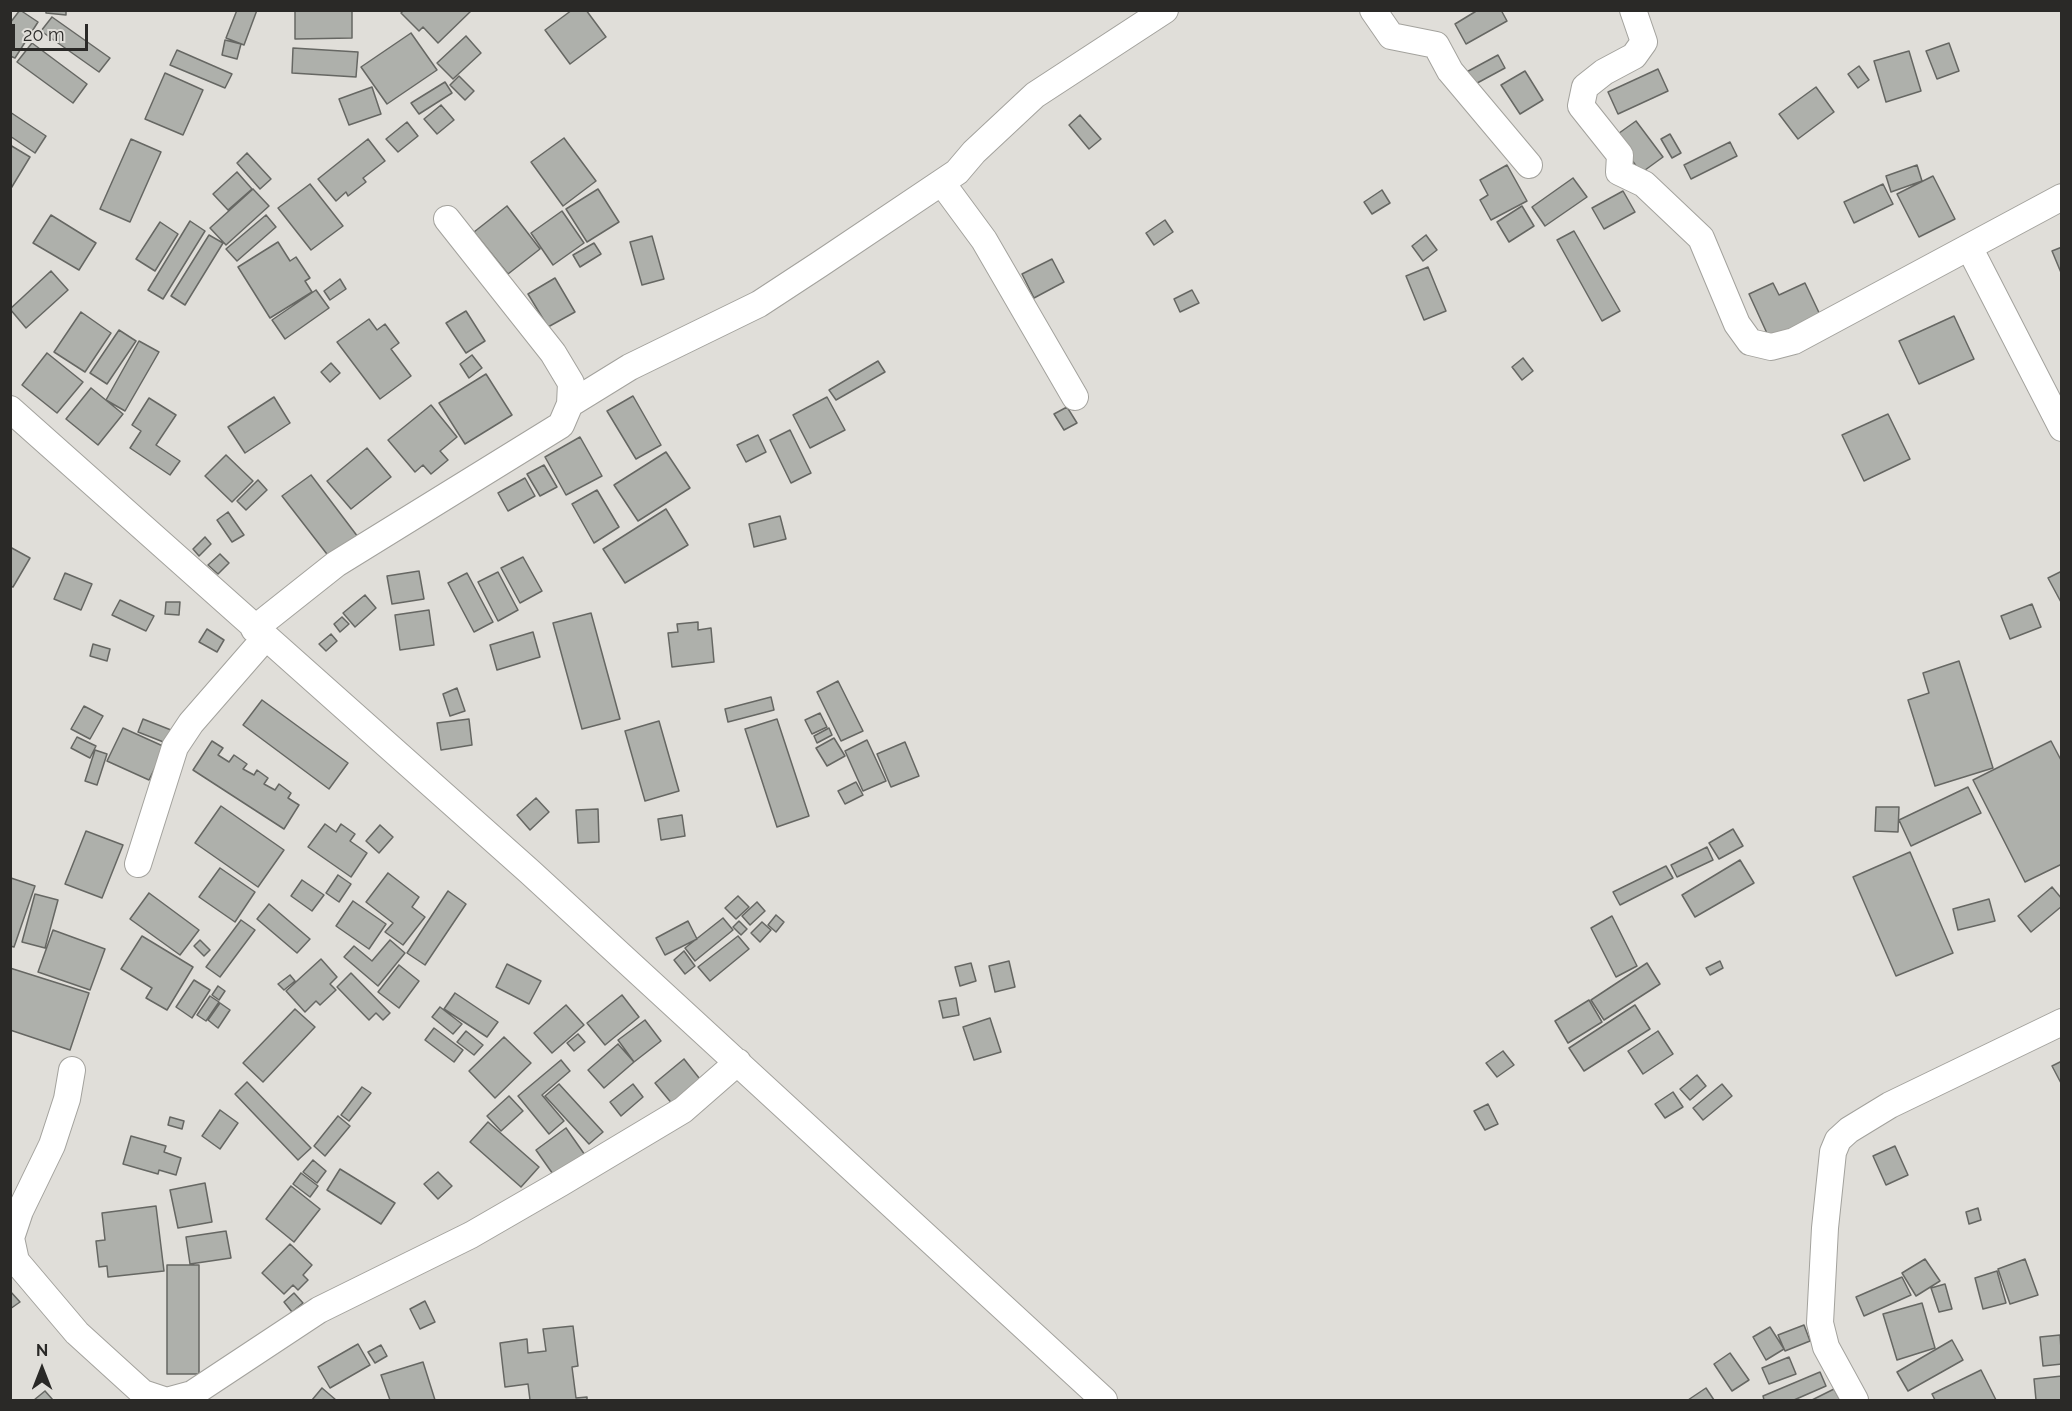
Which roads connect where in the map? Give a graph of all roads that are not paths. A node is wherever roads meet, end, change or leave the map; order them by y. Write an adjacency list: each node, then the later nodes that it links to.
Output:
1 (1165, 10): 5 (street)
2 (1373, 10): 4 (street)
3 (1633, 10): 8 (street)
4 (1529, 165)
5 (942, 183): 9 (street); 10 (street)
6 (2061, 197): 8 (street)
7 (447, 219): 10 (street)
8 (1970, 247): 12 (street)
9 (1075, 398)
10 (570, 404): 13 (street)
11 (10, 409): 13 (street)
12 (2061, 428)
13 (259, 634): 14 (street); 16 (street)
14 (138, 864)
15 (2061, 1022): 21 (street)
16 (738, 1062): 19 (street); 20 (street)
17 (72, 1070): 18 (street)
18 (164, 1401)
19 (170, 1401)
20 (1104, 1401)
21 (1855, 1401)

